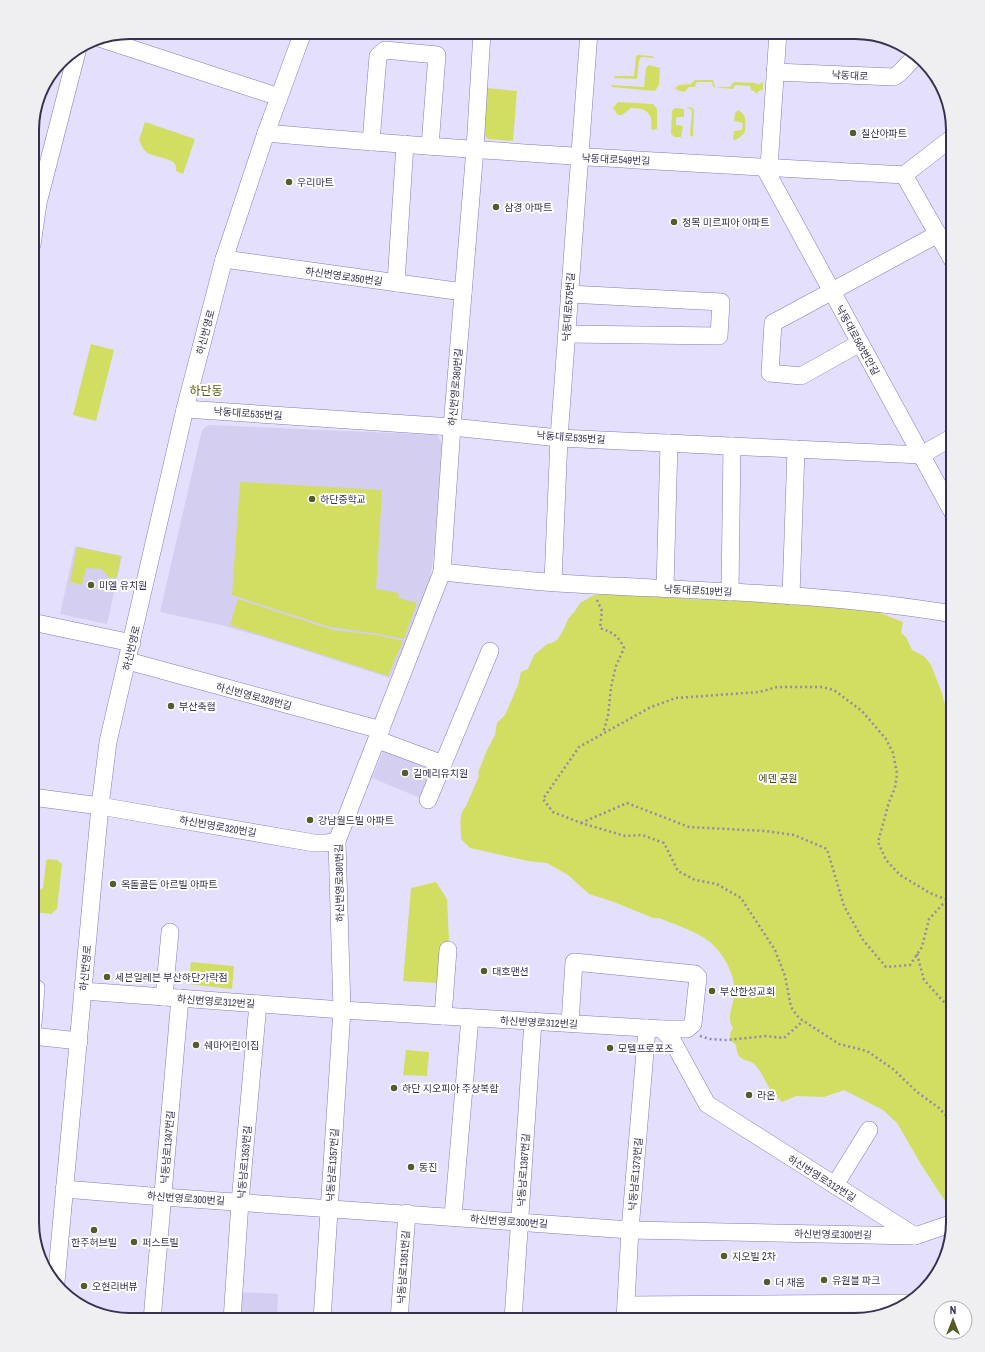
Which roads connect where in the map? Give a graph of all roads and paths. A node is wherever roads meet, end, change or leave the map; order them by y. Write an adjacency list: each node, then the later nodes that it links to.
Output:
1 (300, 39): 9 (street, 하신번영로)
2 (482, 39): 15 (street, 하신번영로380번길)
3 (588, 39): 16 (street, 낙동대로575번길)
4 (777, 39): 8 (street)
5 (110, 42): 9 (street)
6 (76, 57): 19 (street)
7 (912, 59): 8 (street, 낙동대로)
8 (775, 72): 17 (street)
9 (279, 97): 10 (street, 하신번영로)
10 (266, 133): 11 (street, 낙동대로549번길); 22 (street, 하신번영로)
11 (371, 142): 13 (street, 낙동대로549번길); 14 (street)
12 (946, 142): 18 (street)
13 (405, 144): 14 (street, 낙동대로549번길); 23 (street)
14 (430, 146): 15 (street, 낙동대로549번길)
15 (475, 149): 16 (street, 낙동대로549번길); 24 (street, 하신번영로380번길)
16 (579, 157): 17 (street, 낙동대로549번길); 26 (street, 낙동대로575번길)
17 (766, 167): 18 (street, 낙동대로549번길); 25 (street, 낙동대로563번안길)
18 (904, 175): 20 (street)
19 (39, 199)
20 (938, 234): 21 (street); 25 (street)
21 (946, 248)
22 (224, 259): 23 (street, 하신번영로350번길); 29 (street, 하신번영로)
23 (396, 283): 24 (street, 하신번영로350번길)
24 (463, 292): 30 (street, 하신번영로380번길)
25 (831, 292): 28 (street, 낙동대로563번안길); 28 (street)
26 (569, 294): 27 (street, 낙동대로575번길); 27 (street)
27 (566, 334): 31 (street, 낙동대로575번길)
28 (860, 344): 36 (street, 낙동대로563번안길)
29 (184, 409): 30 (street, 낙동대로535번길); 46 (street, 하신번영로)
30 (452, 427): 31 (street, 낙동대로535번길); 38 (street, 하신번영로380번길)
31 (559, 438): 33 (street, 낙동대로535번길); 39 (street, 낙동대로575번길)
32 (946, 441): 36 (street)
33 (669, 443): 34 (street, 낙동대로535번길); 41 (street)
34 (732, 446): 35 (street, 낙동대로535번길); 42 (street)
35 (796, 449): 36 (street, 낙동대로535번길); 43 (street)
36 (921, 455): 37 (street, 낙동대로563번안길)
37 (946, 500)
38 (442, 572): 39 (street, 낙동대로519번길); 50 (street, 하신번영로380번길)
39 (553, 582): 40 (street, 낙동대로519번길)
40 (590, 584): 41 (street, 낙동대로519번길); 49 (path)
41 (665, 588): 42 (street, 낙동대로519번길)
42 (730, 592): 43 (street, 낙동대로519번길)
43 (791, 596): 44 (street, 낙동대로519번길)
44 (946, 613)
45 (39, 623): 46 (street)
46 (132, 643): 48 (street, 하신번영로)
47 (490, 651): 51 (street)
48 (128, 661): 50 (street, 하신번영로328번길); 54 (street, 하신번영로)
49 (603, 734): 55 (path); 57 (path)
50 (380, 735): 51 (street, 하신번영로328번길); 56 (street, 하신번영로380번길)
51 (443, 764): 53 (street)
52 (39, 798): 54 (street, 하신번영로320번길)
53 (428, 800)
54 (100, 806): 56 (street, 하신번영로320번길); 62 (street, 하신번영로)
55 (581, 823): 61 (path); 70 (path)
56 (337, 841): 66 (street, 하신번영로380번길)
57 (946, 899)
58 (946, 904): 61 (path)
59 (170, 932): 63 (street, 낙동남로1347번길)
60 (448, 950): 67 (street)
61 (917, 954): 64 (path)
62 (83, 991): 63 (street, 하신번영로312번길); 75 (street, 하신번영로)
63 (172, 998): 65 (street, 하신번영로312번길); 80 (street, 낙동남로1347번길)
64 (946, 1003)
65 (258, 1004): 66 (street, 하신번영로312번길); 81 (street, 낙동남로1353번길)
66 (342, 1010): 67 (street, 하신번영로312번길); 82 (street, 낙동남로1357번길)
67 (443, 1016): 68 (street, 하신번영로312번길)
68 (470, 1018): 69 (street, 하신번영로312번길); 84 (street)
69 (533, 1021): 71 (street, 하신번영로312번길); 85 (street, 낙동남로1367번길)
70 (803, 1021): 73 (path); 76 (path)
71 (570, 1023): 72 (street, 하신번영로312번길); 72 (street)
72 (655, 1028): 78 (street, 하신번영로312번길); 87 (street, 낙동남로1373번길)
73 (698, 1035)
74 (39, 1037): 75 (street)
75 (79, 1041): 79 (street, 하신번영로)
76 (946, 1116)
77 (869, 1130): 78 (street)
78 (835, 1185): 88 (street, 하신번영로312번길)
79 (64, 1189): 80 (street, 하신번영로300번길); 89 (street, 하신번영로)
80 (163, 1197): 81 (street, 하신번영로300번길); 92 (street, 낙동남로1347번길)
81 (240, 1202): 82 (street, 하신번영로300번길); 93 (street, 낙동남로1353번길)
82 (329, 1208): 83 (street, 하신번영로300번길); 94 (street, 낙동남로1357번길)
83 (407, 1213): 84 (street, 하신번영로300번길); 95 (street, 낙동남로1361번길)
84 (452, 1216): 85 (street, 하신번영로300번길)
85 (519, 1222): 87 (street, 하신번영로300번길); 96 (street, 낙동남로1367번길)
86 (946, 1228): 88 (street, 하신번영로300번길)
87 (630, 1230): 88 (street, 하신번영로300번길); 91 (street, 낙동남로1373번길)
88 (915, 1236)
89 (57, 1276)
90 (896, 1303): 91 (street)
91 (626, 1312)
92 (153, 1313)
93 (232, 1313)
94 (322, 1313)
95 (400, 1313)
96 (513, 1313)

